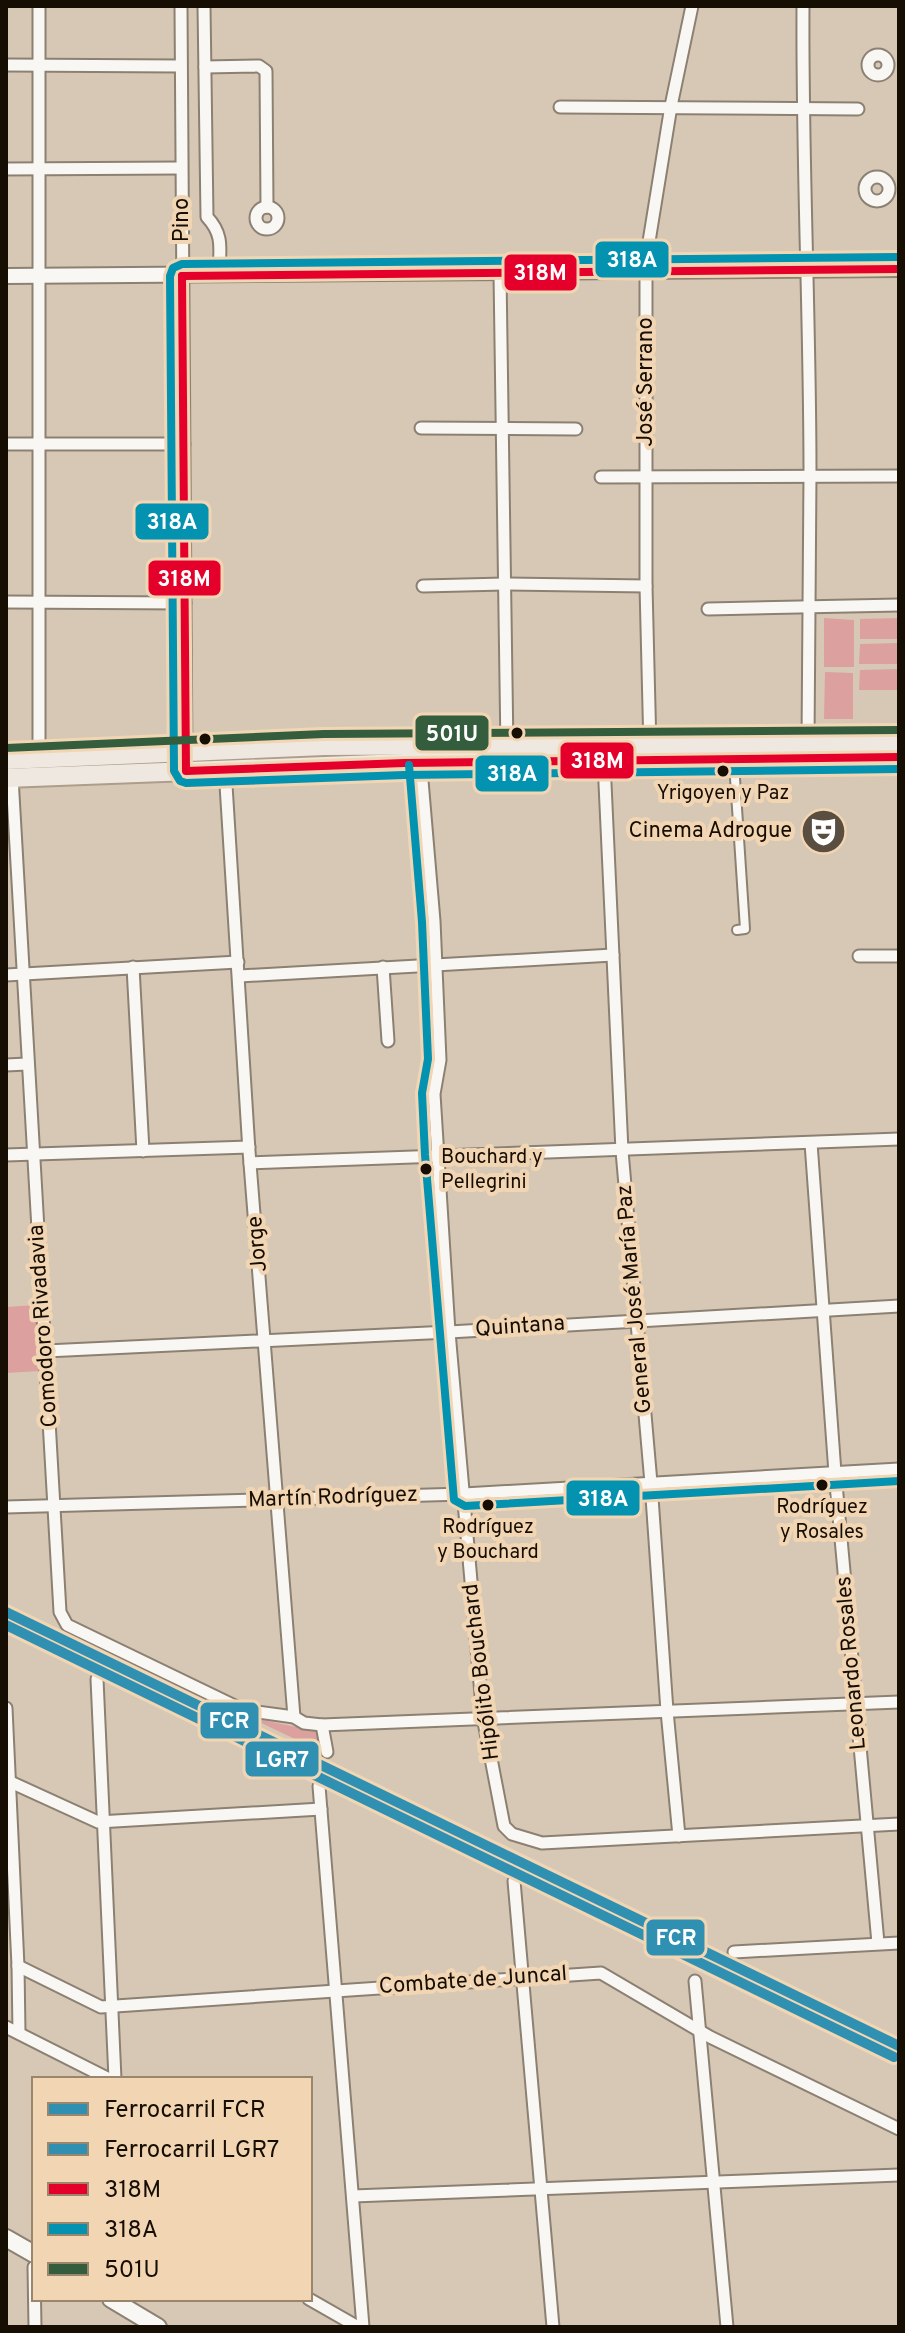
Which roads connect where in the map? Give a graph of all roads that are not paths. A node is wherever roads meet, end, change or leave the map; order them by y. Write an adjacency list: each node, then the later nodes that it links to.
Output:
1 (39, 6): 7 (street)
2 (181, 6): 8 (street, Pino)
3 (204, 6): 9 (street)
4 (692, 6): 10 (street, José Serrano)
5 (803, 6): 12 (street)
6 (6, 65): 7 (street)
7 (39, 66): 8 (street); 14 (street)
8 (180, 66): 15 (street, Pino)
9 (205, 67): 17 (street); 23 (street)
10 (671, 106): 11 (street); 12 (street); 20 (street, José Serrano)
11 (560, 107)
12 (802, 108): 13 (street); 19 (street)
13 (858, 109)
14 (39, 168): 15 (street); 16 (street); 22 (street)
15 (181, 168): 25 (street, Pino)
16 (6, 169)
17 (267, 207)
18 (899, 269): 19 (street)
19 (806, 270): 20 (street); 32 (street)
20 (646, 272): 21 (street); 33 (street, José Serrano)
21 (500, 274): 23 (street); 26 (street)
22 (39, 275): 24 (street); 25 (street); 29 (street)
23 (219, 275): 25 (street)
24 (6, 276)
25 (182, 276): 31 (street, Pino)
26 (501, 427): 27 (street); 28 (street); 36 (street)
27 (421, 428)
28 (576, 429)
29 (39, 443): 30 (street); 31 (street); 39 (street)
30 (6, 444)
31 (184, 444): 41 (street, Pino)
32 (810, 475): 33 (street); 34 (street); 43 (street)
33 (647, 476): 35 (street); 38 (street, José Serrano)
34 (899, 476)
35 (601, 477)
36 (504, 584): 37 (street); 38 (street); 49 (street)
37 (423, 586)
38 (646, 586): 47 (street, José Serrano)
39 (40, 601): 40 (street); 41 (street); 51 (street)
40 (6, 602)
41 (185, 603): 52 (street, Pino)
42 (899, 605): 43 (street)
43 (807, 607): 44 (street); 45 (street)
44 (708, 609)
45 (808, 742): 46 (main road); 47 (main road)
46 (899, 742)
47 (650, 753): 49 (main road); 50 (main road); 53 (main road)
48 (420, 755): 49 (main road); 52 (main road); 54 (main road); 62 (street, Hipólito Bouchard)
49 (506, 755): 53 (main road)
50 (899, 757)
51 (39, 758): 52 (main road); 55 (main road)
52 (186, 762): 54 (main road); 55 (main road)
53 (604, 762): 58 (street, General José María Paz)
54 (225, 769): 61 (street, Jorge)
55 (8, 772): 65 (street, Comodoro Rivadavia)
56 (735, 778): 57 (street)
57 (737, 930)
58 (613, 955): 62 (street); 75 (street, General José María Paz)
59 (859, 956): 60 (street)
60 (899, 956)
61 (238, 962): 63 (street); 67 (street, Jorge)
62 (434, 964): 64 (street); 77 (street, Hipólito Bouchard)
63 (133, 967): 65 (street); 74 (street)
64 (383, 967): 67 (street); 68 (street)
65 (22, 974): 66 (street); 69 (street, Comodoro Rivadavia)
66 (6, 975)
67 (240, 976): 73 (street, Jorge)
68 (388, 1041)
69 (27, 1064): 70 (street); 76 (street, Comodoro Rivadavia)
70 (6, 1065)
71 (899, 1139): 72 (street)
72 (811, 1143): 75 (street); 81 (street, Leonardo Rosales)
73 (249, 1147): 74 (street); 79 (street, Jorge)
74 (143, 1151): 76 (street)
75 (622, 1151): 77 (street); 82 (street, General José María Paz)
76 (33, 1154): 78 (street); 85 (street, Comodoro Rivadavia)
77 (437, 1154): 79 (street); 83 (street, Hipólito Bouchard)
78 (6, 1155)
79 (250, 1163): 84 (street, Jorge)
80 (899, 1306): 81 (street, Quintana)
81 (822, 1310): 82 (street, Quintana); 87 (street, Leonardo Rosales)
82 (637, 1320): 83 (street, Quintana); 88 (street, General José María Paz)
83 (449, 1332): 84 (street, Quintana); 89 (street, Hipólito Bouchard)
84 (266, 1340): 85 (street, Quintana); 90 (street, Jorge)
85 (46, 1351): 91 (street, Comodoro Rivadavia)
86 (899, 1469): 87 (street, Martín Rodríguez)
87 (835, 1473): 88 (street, Martín Rodríguez); 95 (street, Leonardo Rosales)
88 (651, 1483): 89 (street, Martín Rodríguez); 97 (street, General José María Paz)
89 (464, 1494): 90 (street, Martín Rodríguez); 99 (street, Hipólito Bouchard)
90 (276, 1500): 91 (street, Martín Rodríguez); 98 (street, Jorge)
91 (56, 1505): 92 (street, Martín Rodríguez); 98 (street, Comodoro Rivadavia)
92 (6, 1507)
93 (97, 1679): 105 (street)
94 (899, 1702): 95 (street)
95 (856, 1703): 97 (street); 107 (street, Leonardo Rosales)
96 (6, 1708): 102 (street)
97 (667, 1711): 99 (street); 108 (street, General José María Paz)
98 (294, 1717): 100 (street)
99 (483, 1717): 100 (street); 108 (street, Hipólito Bouchard)
100 (322, 1725): 101 (street)
101 (327, 1752)
102 (7, 1781): 105 (street); 113 (street)
103 (319, 1786): 104 (street)
104 (321, 1809): 105 (street); 116 (street)
105 (103, 1822): 117 (street)
106 (899, 1824): 107 (street)
107 (867, 1826): 108 (street); 110 (street, Leonardo Rosales)
108 (679, 1836)
109 (514, 1881): 114 (street)
110 (878, 1943): 111 (street); 112 (street)
111 (899, 1943)
112 (734, 1952)
113 (18, 1966): 117 (street, Combate de Juncal); 120 (street)
114 (521, 1979): 116 (street, Combate de Juncal); 119 (street, Combate de Juncal); 126 (street)
115 (695, 1981): 119 (street)
116 (336, 1990): 117 (street, Combate de Juncal); 127 (street)
117 (110, 2006): 122 (street)
118 (6, 2027): 120 (street)
119 (699, 2031): 123 (street, Combate de Juncal); 125 (street)
120 (19, 2033): 121 (street)
121 (108, 2077)
122 (112, 2077)
123 (899, 2129)
124 (899, 2175): 125 (street)
125 (712, 2180): 126 (street); 137 (street)
126 (540, 2189): 127 (street); 136 (street)
127 (353, 2196): 135 (street)
128 (6, 2238): 129 (main road)
129 (32, 2253)
130 (35, 2301): 133 (street)
131 (312, 2301): 135 (street)
132 (120, 2302): 134 (main road)
133 (35, 2327)
134 (158, 2327)
135 (360, 2327)
136 (553, 2327)
137 (727, 2327)

